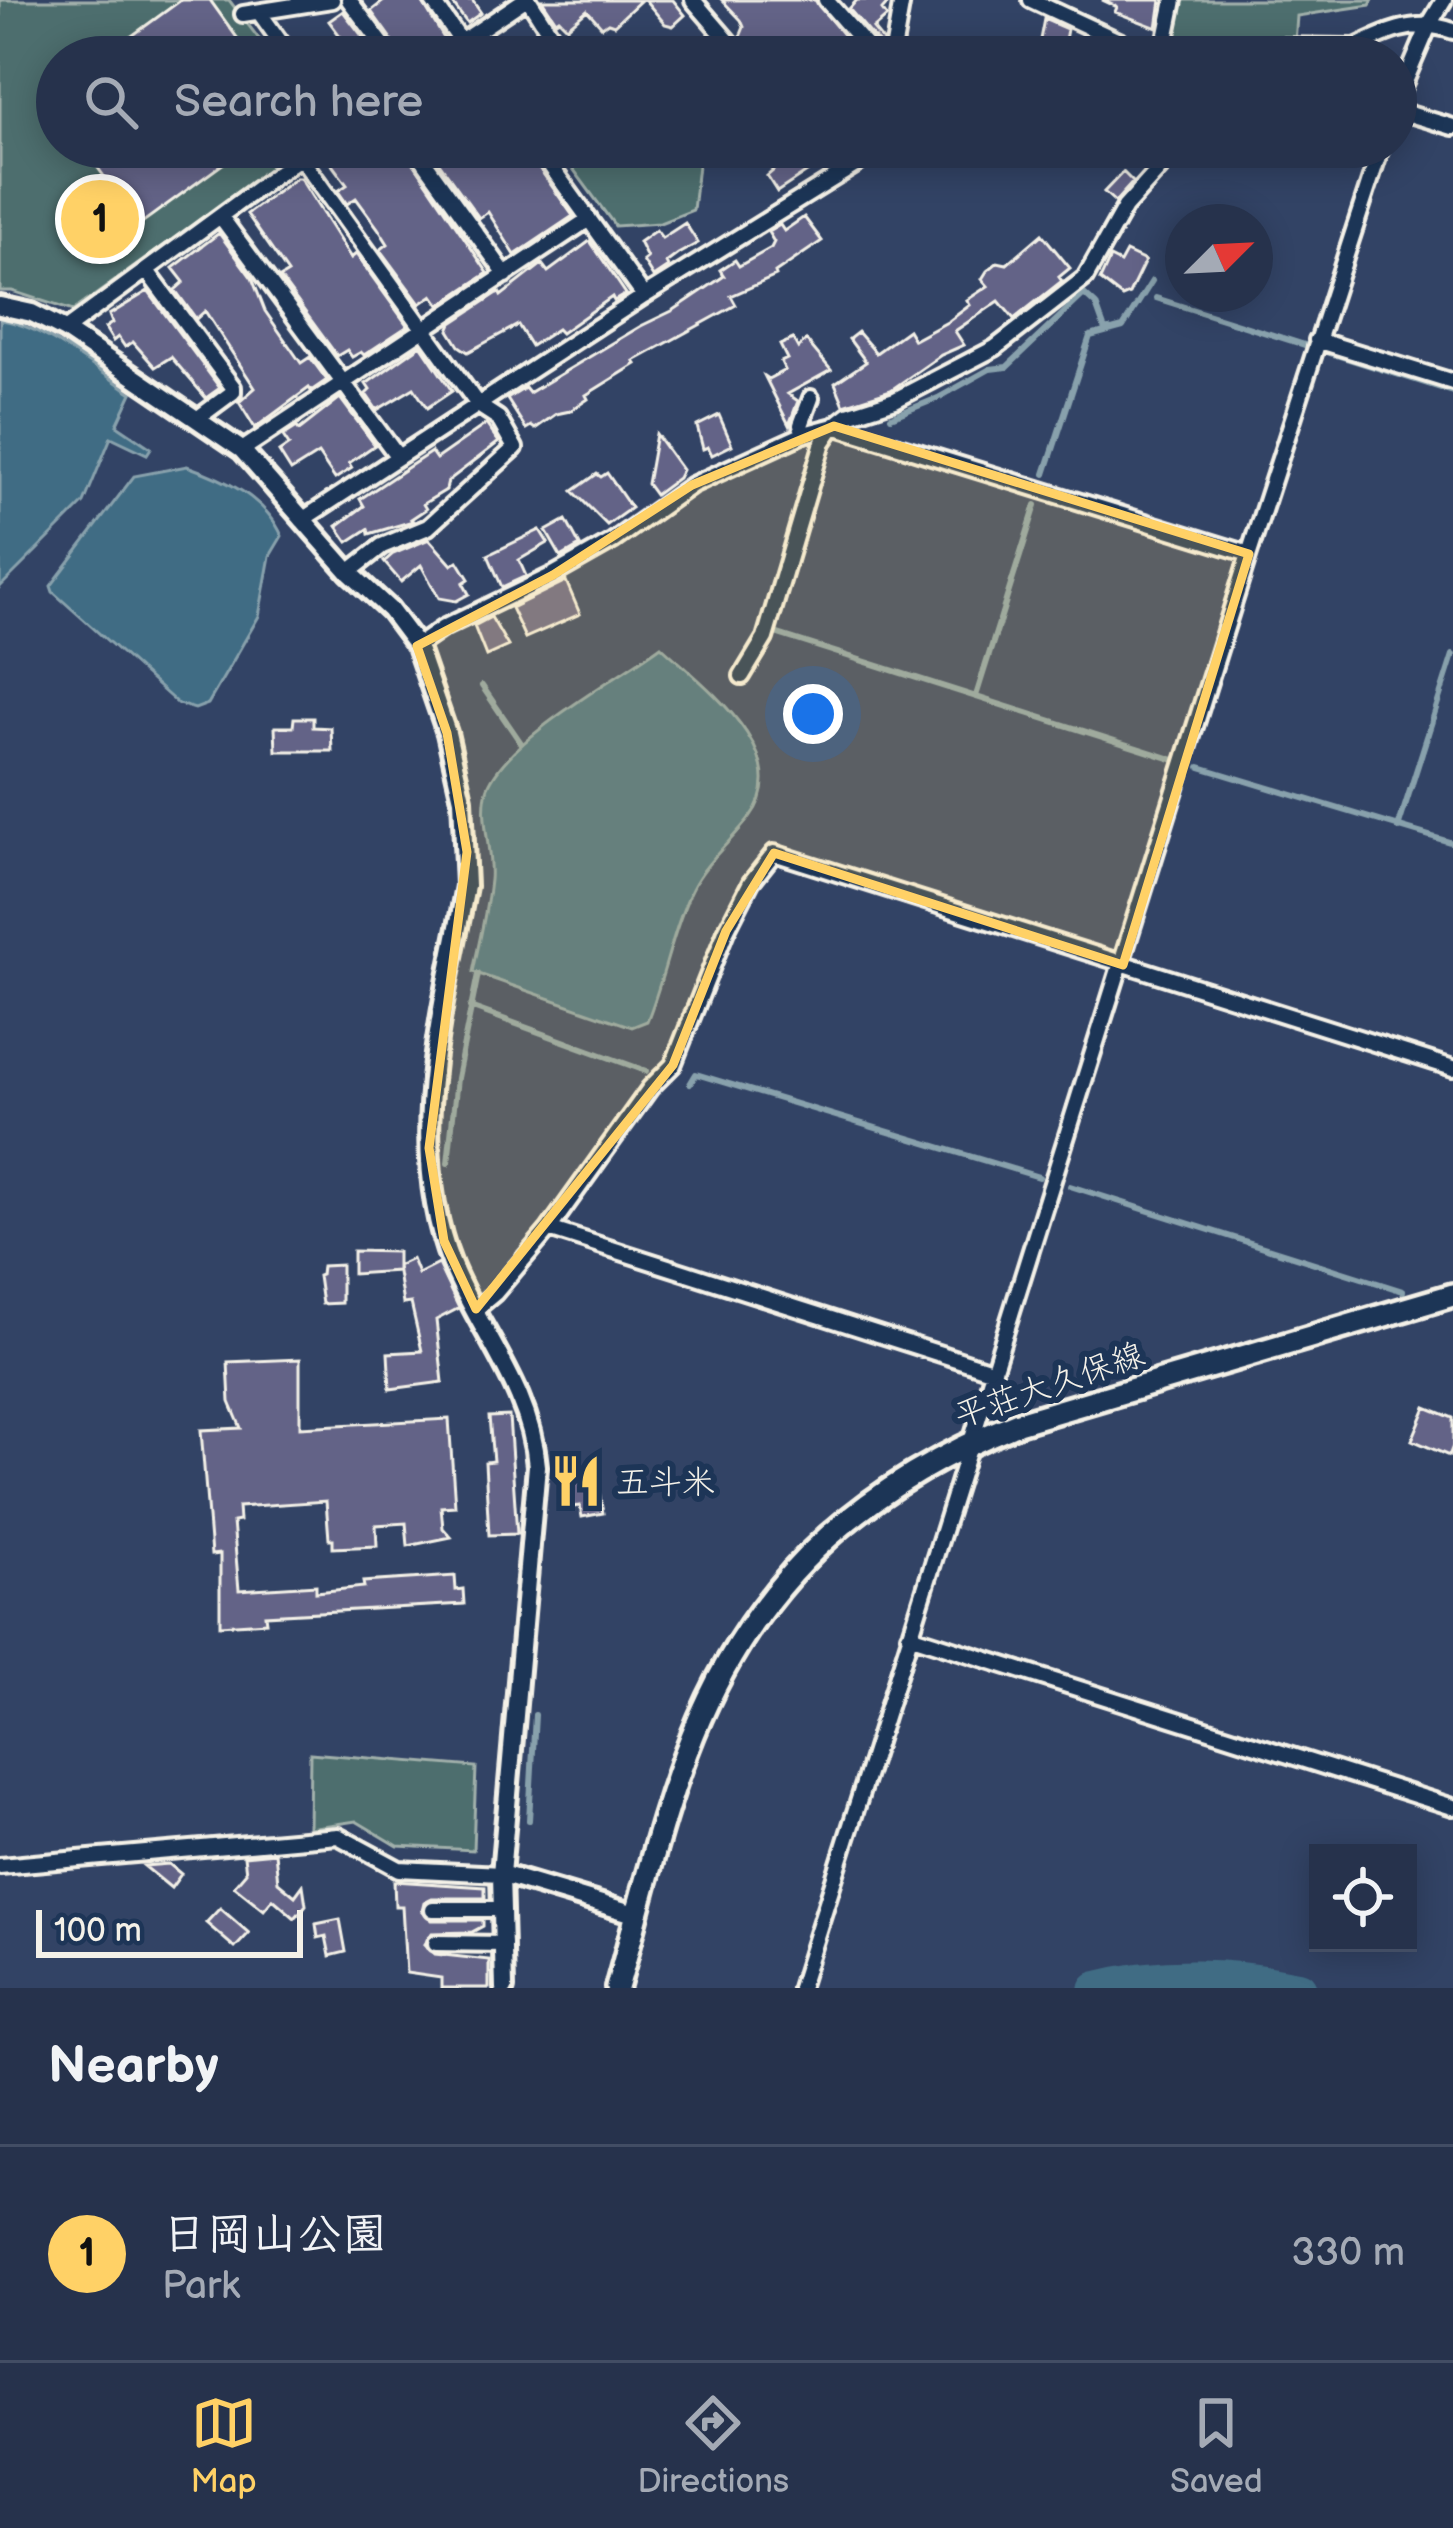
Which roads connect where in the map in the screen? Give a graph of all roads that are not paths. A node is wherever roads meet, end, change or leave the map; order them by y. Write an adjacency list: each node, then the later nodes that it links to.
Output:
1 (332, 0): 13 (street)
2 (349, 0): 14 (street)
3 (432, 0): 15 (street)
4 (526, 0): 16 (street); 17 (street)
5 (693, 0): 18 (street)
6 (826, 0): 19 (street)
7 (902, 0): 20 (street)
8 (1031, 0): 21 (street)
9 (1174, 0): 22 (street)
10 (1444, 0): 11 (street)
11 (1430, 23): 12 (street); 23 (street); 24 (street)
12 (1453, 31)
13 (272, 36)
14 (376, 36)
15 (457, 36)
16 (469, 36)
17 (552, 36)
18 (724, 36)
19 (858, 36)
20 (896, 36)
21 (1108, 36)
22 (1167, 36)
23 (1383, 36)
24 (1417, 55)
25 (1417, 114): 26 (street)
26 (1453, 127)
27 (287, 168): 36 (street)
28 (307, 168): 42 (street)
29 (429, 168): 39 (street)
30 (552, 168): 37 (street)
31 (837, 168): 35 (street)
32 (849, 168): 35 (street)
33 (1160, 168): 50 (street)
34 (1374, 168): 44 (street)
35 (841, 172): 40 (street)
36 (221, 217): 38 (street); 46 (street)
37 (589, 219): 39 (street); 40 (street)
38 (147, 271): 43 (street); 49 (street)
39 (506, 275): 42 (street)
40 (644, 296): 48 (street)
41 (0, 306): 43 (street)
42 (424, 329): 46 (street); 48 (street)
43 (65, 330): 49 (street)
44 (1317, 340): 45 (street); 55 (street)
45 (1453, 382)
46 (343, 383): 52 (street); 53 (street)
47 (811, 398): 51 (street)
48 (478, 404): 53 (street); 56 (street)
49 (198, 418): 52 (street)
50 (834, 426): 51 (street); 55 (street); 58 (street)
51 (804, 434): 57 (street)
52 (242, 450): 54 (street)
53 (398, 457): 54 (street)
54 (302, 520): 56 (street)
55 (1249, 554): 59 (street)
56 (349, 572): 57 (street)
57 (417, 646): 63 (street)
58 (742, 676)
59 (1123, 965): 60 (street); 61 (street); 64 (street)
60 (1453, 1068)
61 (549, 1229): 63 (street); 64 (street)
62 (1453, 1295): 65 (main road, 平荘大久保線)
63 (476, 1309): 69 (street)
64 (994, 1371): 65 (street)
65 (971, 1442): 66 (street); 72 (main road, 平荘大久保線)
66 (909, 1635): 67 (street); 77 (street)
67 (1453, 1807)
68 (0, 1867): 69 (street)
69 (501, 1874): 71 (street); 72 (street)
70 (433, 1909): 71 (street)
71 (502, 1909): 74 (street)
72 (638, 1915): 76 (main road, 平荘大久保線)
73 (436, 1943): 74 (street)
74 (503, 1944): 75 (street)
75 (504, 1988)
76 (617, 1988)
77 (800, 1988)

